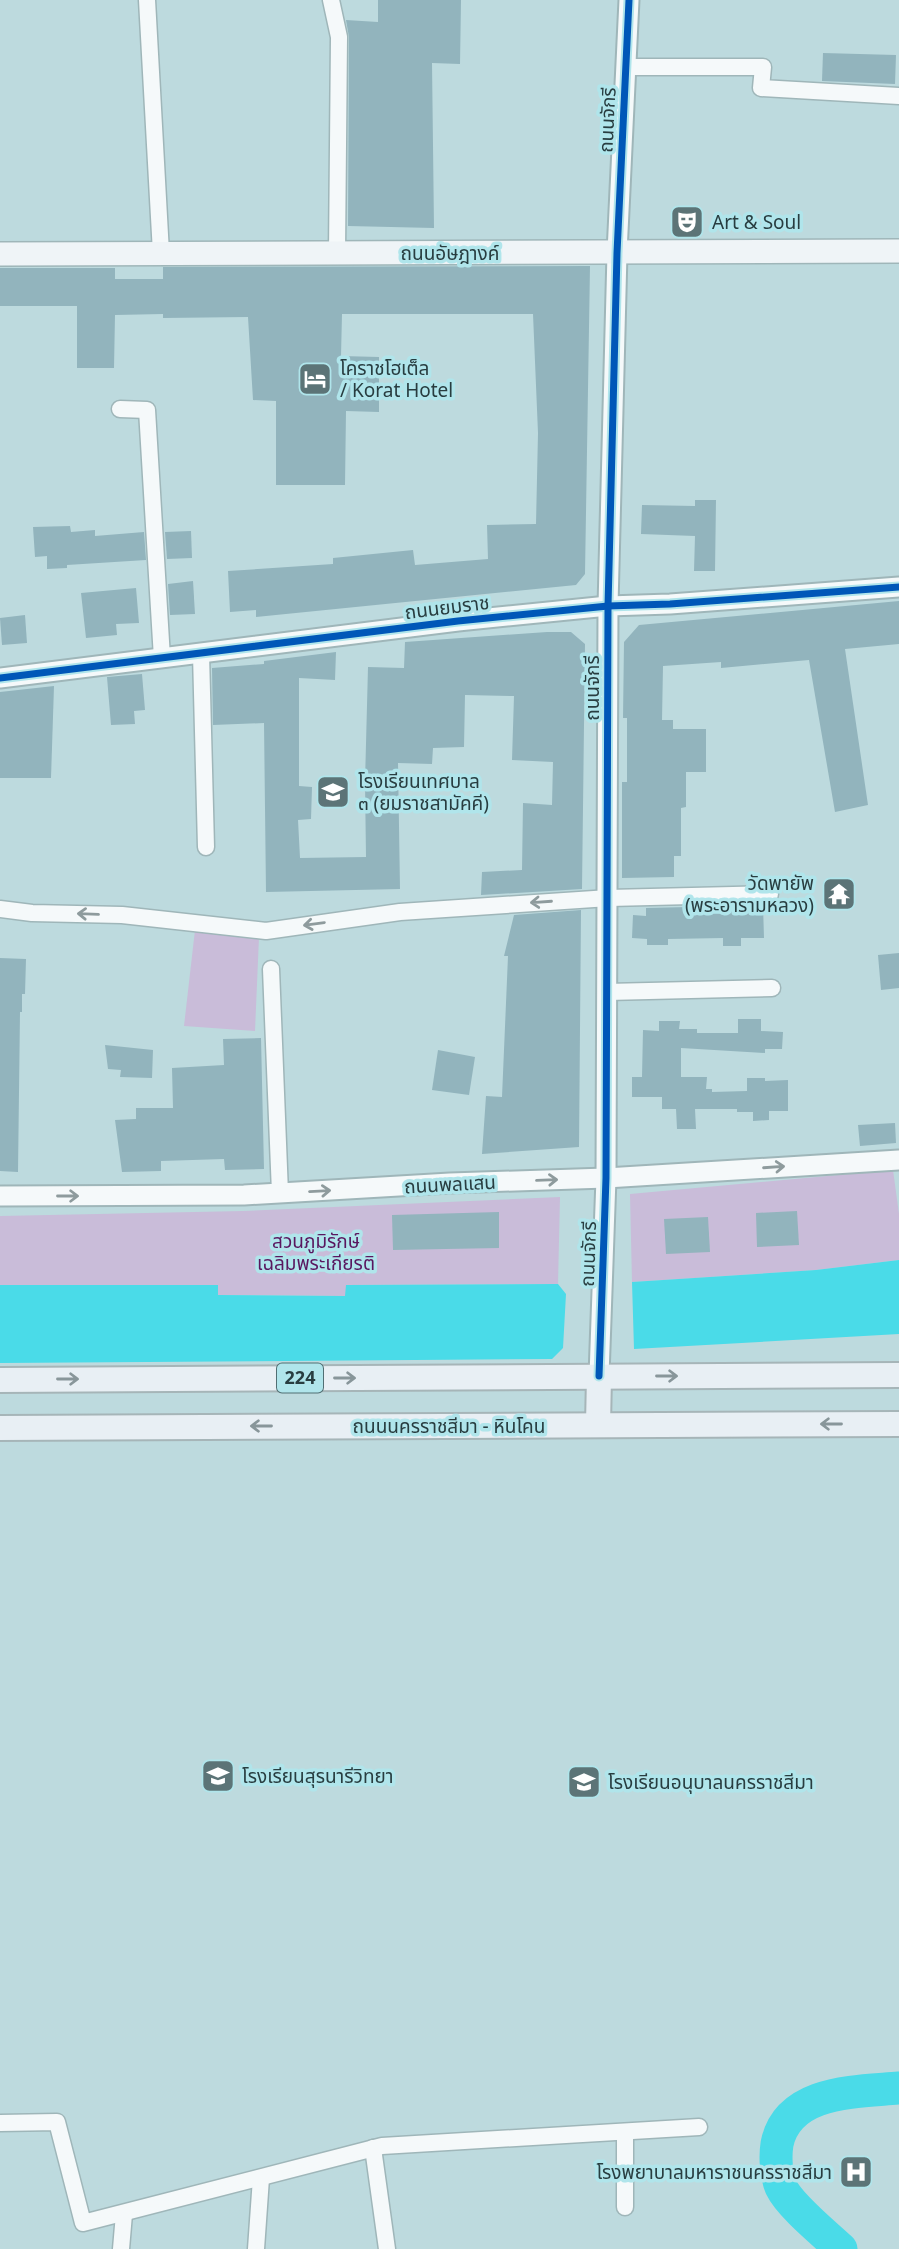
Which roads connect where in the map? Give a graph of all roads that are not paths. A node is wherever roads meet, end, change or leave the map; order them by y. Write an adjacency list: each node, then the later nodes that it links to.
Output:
1 (147, 0): 8 (street)
2 (331, 0): 7 (street)
3 (629, 0): 4 (street, ถนนจักรี)
4 (626, 67): 5 (street); 9 (street, ถนนจักรี)
5 (899, 96)
6 (899, 251): 9 (main road, ถนนอัษฎางค์)
7 (337, 252): 8 (main road, ถนนอัษฎางค์); 9 (main road, ถนนอัษฎางค์)
8 (161, 253): 10 (main road, ถนนอัษฎางค์)
9 (617, 253): 13 (street, ถนนจักรี)
10 (0, 254)
11 (120, 409): 15 (street)
12 (899, 587): 13 (street, ถนนยมราช)
13 (608, 606): 14 (street, ถนนยมราช); 19 (street, ถนนจักรี)
14 (201, 654): 15 (street, ถนนยมราช); 17 (street)
15 (162, 658): 16 (street, ถนนยมราช)
16 (0, 678)
17 (205, 847)
18 (770, 894): 19 (street)
19 (609, 898): 20 (street, one-way to 20); 23 (street, ถนนจักรี)
20 (0, 909)
21 (271, 969): 26 (street)
22 (772, 988): 23 (street)
23 (607, 992): 25 (street, ถนนจักรี)
24 (899, 1160): 25 (street, ถนนพลแสน, one-way to 24)
25 (606, 1178): 26 (street, ถนนพลแสน, one-way to 25); 29 (street, ถนนจักรี)
26 (280, 1193): 27 (street, ถนนพลแสน, one-way to 26)
27 (0, 1196)
28 (899, 1375): 29 (main road, 224, one-way to 28)
29 (599, 1376): 30 (main road, 224, one-way to 29); 32 (main road)
30 (0, 1380)
31 (899, 1424): 32 (main road, ถนนนครราชสีมา - หินโคน, one-way to 32)
32 (598, 1425): 33 (main road, ถนนนครราชสีมา - หินโคน, one-way to 33)
33 (0, 1428)
34 (0, 2123): 40 (street)
35 (699, 2127): 36 (street)
36 (625, 2132): 37 (street); 39 (street)
37 (373, 2148): 38 (street); 43 (street)
38 (261, 2178): 40 (street); 42 (street)
39 (625, 2207)
40 (124, 2214): 41 (street)
41 (121, 2249)
42 (256, 2249)
43 (387, 2249)

